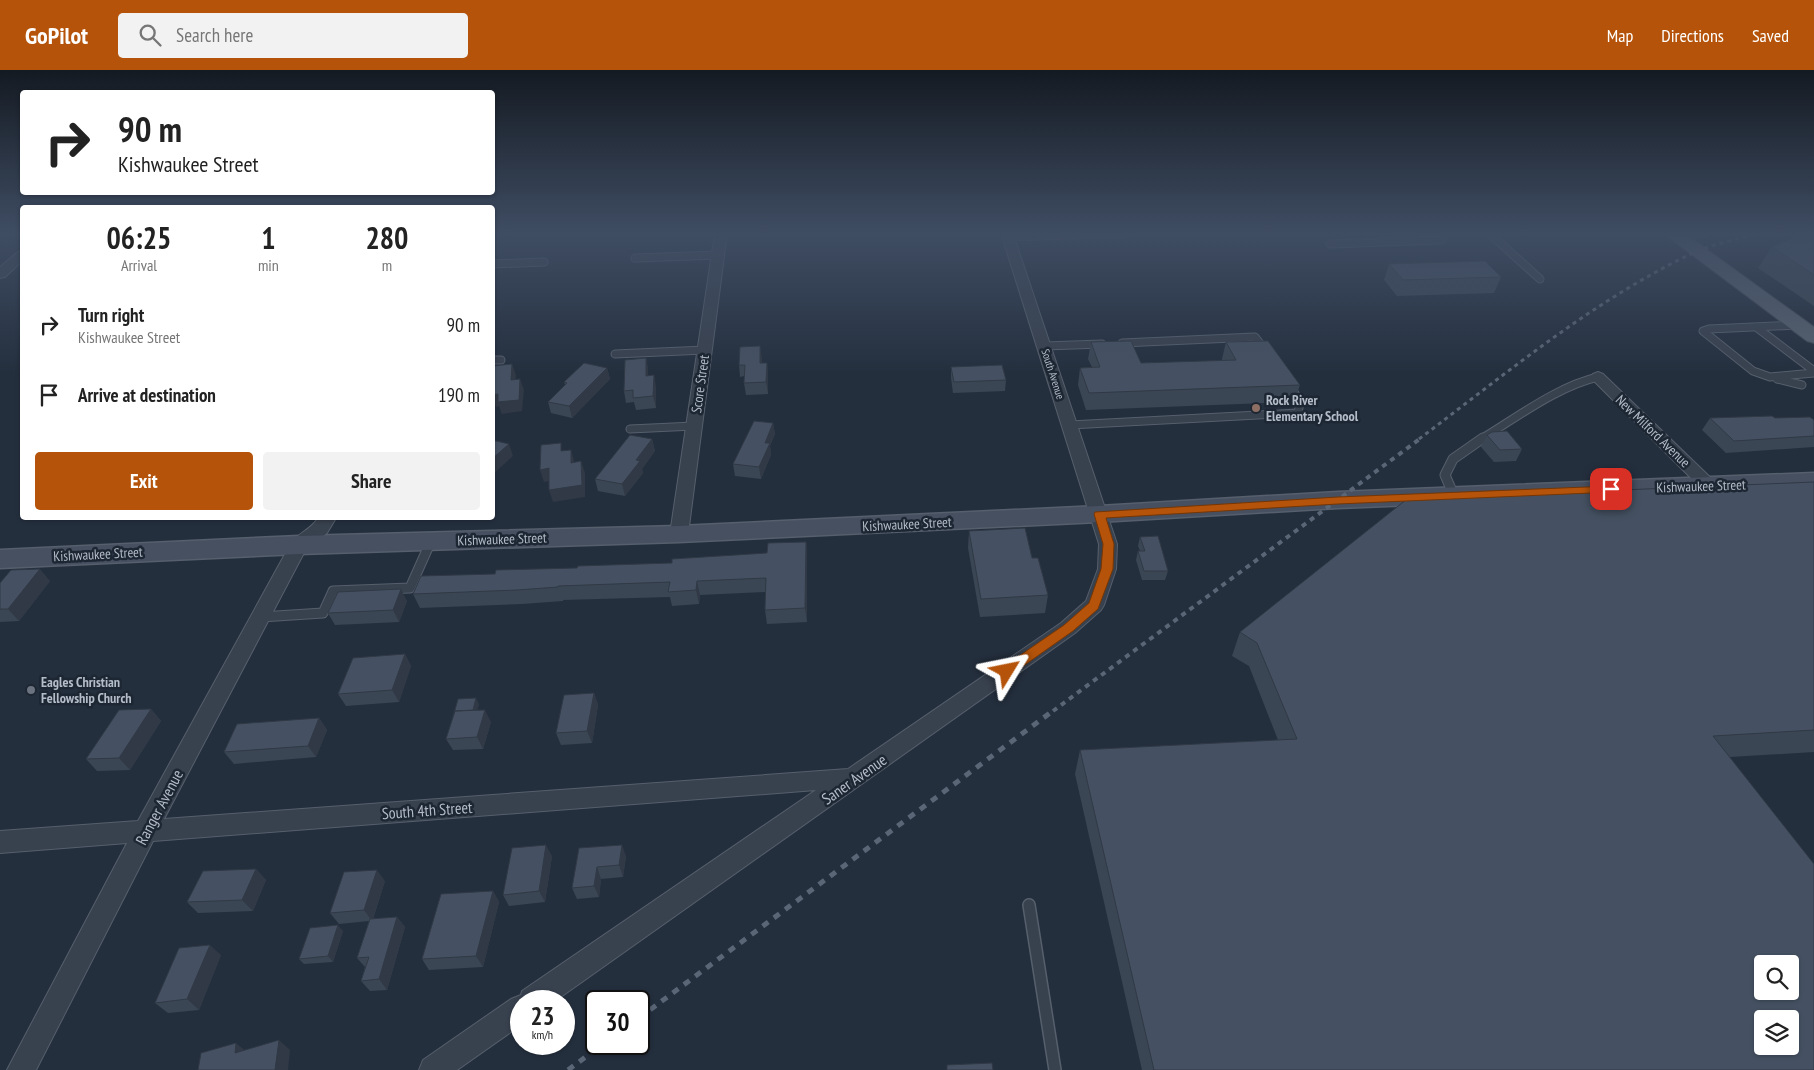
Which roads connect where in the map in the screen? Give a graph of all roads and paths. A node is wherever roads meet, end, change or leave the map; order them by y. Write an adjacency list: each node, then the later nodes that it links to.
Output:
1 (715, 280): 8 (street, Score Street)
2 (1022, 280): 7 (street, South Avenue)
3 (1736, 280): 4 (main road)
4 (1798, 325): 5 (lane); 6 (main road)
5 (1756, 327): 13 (lane); 15 (lane)
6 (1814, 336)
7 (1044, 346): 10 (lane); 18 (street, South Avenue)
8 (705, 350): 9 (lane); 19 (street, Score Street)
9 (615, 354)
10 (1271, 358)
11 (495, 360): 12 (lane)
12 (501, 360)
13 (1814, 372): 15 (lane)
14 (1598, 377): 22 (street, New Milford Avenue); 23 (lane)
15 (1770, 377): 17 (lane)
16 (1286, 380): 18 (lane)
17 (1802, 385)
18 (1070, 425): 24 (street, South Avenue)
19 (694, 426): 20 (lane); 26 (street, Score Street)
20 (630, 429)
21 (1814, 481): 22 (street, Kishwaukee Street)
22 (1709, 486): 23 (street, Kishwaukee Street)
23 (1454, 496): 24 (street, Kishwaukee Street)
24 (1099, 514): 26 (street, Kishwaukee Street); 31 (street, Saner Avenue)
25 (326, 520): 28 (street)
26 (679, 534): 27 (street, Kishwaukee Street)
27 (431, 541): 28 (street, Kishwaukee Street); 30 (lane)
28 (299, 545): 29 (street, Kishwaukee Street); 30 (street, Ranger Avenue)
29 (0, 559)
30 (260, 617): 32 (street, Ranger Avenue)
31 (854, 778): 32 (street, South 4th Street); 35 (street, Saner Avenue)
32 (146, 832): 33 (street, South 4th Street); 37 (street, Ranger Avenue)
33 (0, 842)
34 (1029, 905): 39 (lane)
35 (548, 990)
36 (510, 1017): 38 (street)
37 (21, 1070)
38 (433, 1070)
39 (1055, 1070)

